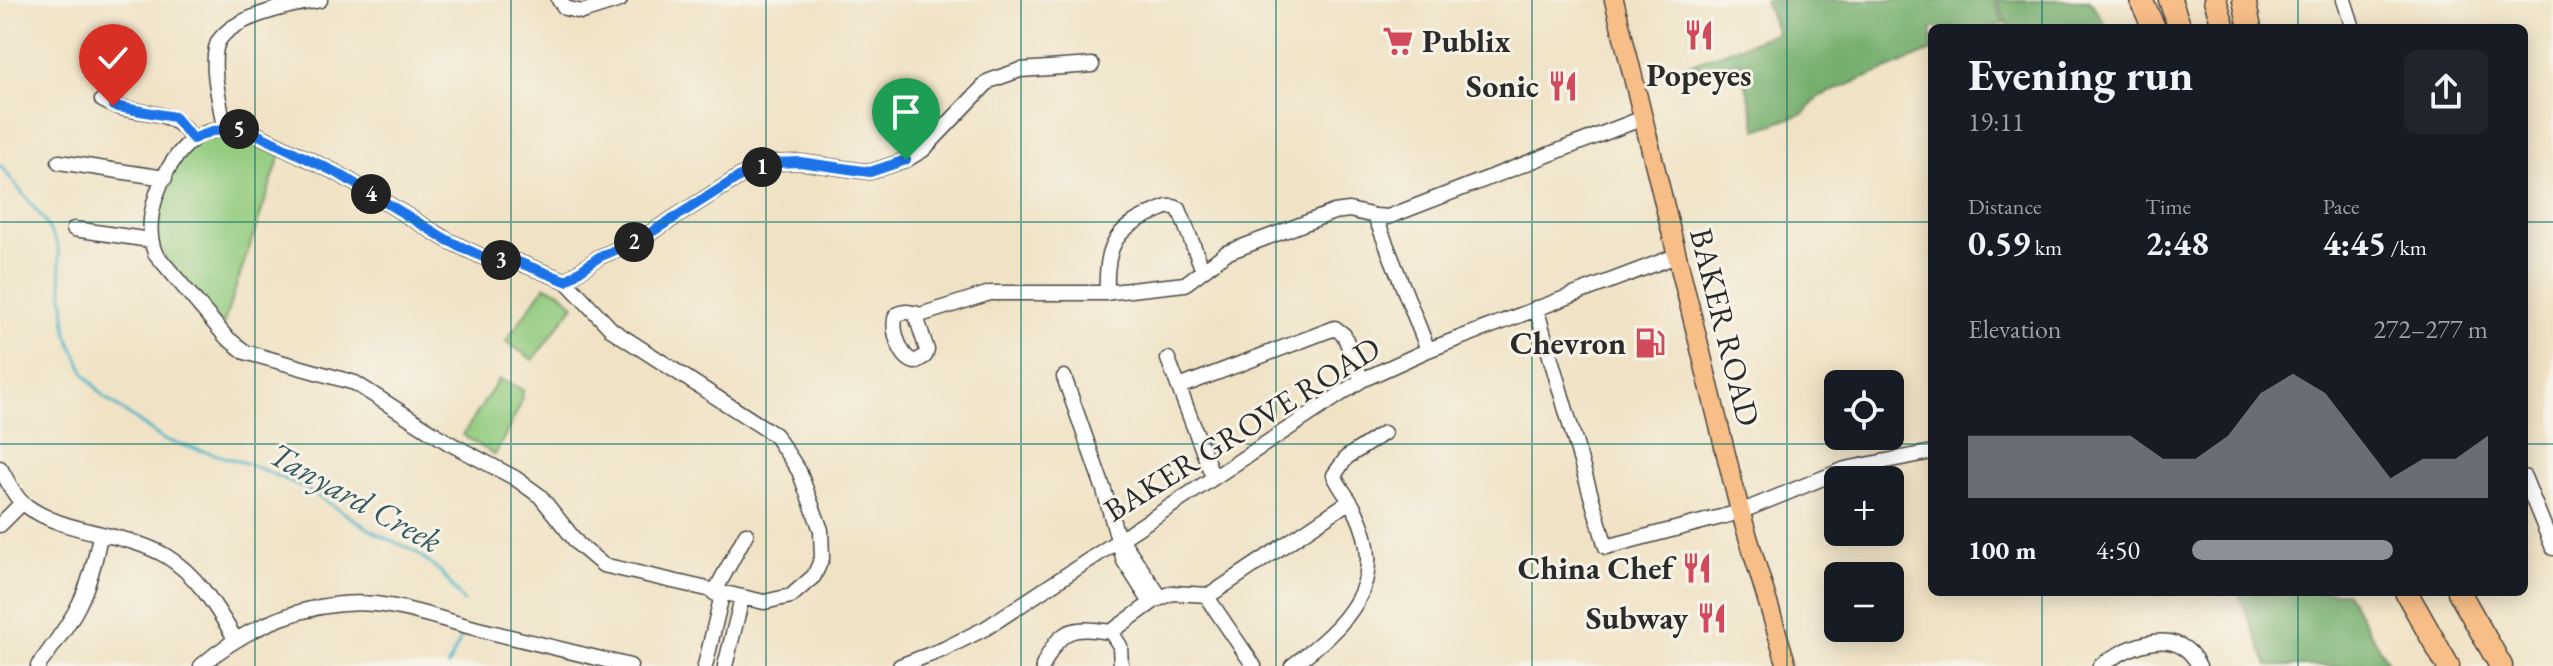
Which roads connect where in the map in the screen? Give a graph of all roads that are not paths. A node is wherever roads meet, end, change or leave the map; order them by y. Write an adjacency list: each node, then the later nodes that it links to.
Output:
1 (320, 0): 18 (street)
2 (620, 0): 9 (street)
3 (1614, 0): 17 (main road, BAKER ROAD)
4 (2141, 0): 10 (highway)
5 (2170, 0): 11 (highway)
6 (2215, 0): 12 (highway)
7 (2244, 0): 13 (highway)
8 (2344, 0): 14 (street)
9 (562, 4)
10 (2152, 24)
11 (2179, 24)
12 (2223, 24)
13 (2249, 24)
14 (2352, 24)
15 (1092, 65): 27 (street)
16 (102, 100): 19 (street)
17 (1643, 118): 22 (street); 25 (main road, BAKER ROAD)
18 (224, 129): 19 (street); 27 (street)
19 (193, 139): 21 (street)
20 (59, 162): 21 (street)
21 (165, 178): 24 (street)
22 (1375, 216): 26 (street); 31 (street)
23 (74, 229): 24 (street)
24 (150, 240): 49 (street)
25 (1676, 256): 29 (street, BAKER GROVE ROAD); 43 (main road, BAKER ROAD)
26 (1202, 268): 28 (street); 28 (street)
27 (566, 281): 53 (street)
28 (1107, 293): 30 (street)
29 (1536, 308): 31 (street, BAKER GROVE ROAD); 43 (street)
30 (915, 313)
31 (1428, 350): 34 (street, BAKER GROVE ROAD)
32 (1168, 359): 35 (street)
33 (1064, 377): 47 (street)
34 (1362, 380): 35 (street); 39 (street, BAKER GROVE ROAD)
35 (1179, 387): 39 (street)
36 (1384, 433): 41 (street)
37 (1928, 454): 43 (street)
38 (0, 468): 42 (street)
39 (1213, 477): 47 (street, BAKER GROVE ROAD)
40 (2528, 487): 48 (street)
41 (1350, 501): 52 (street); 66 (street)
42 (22, 503): 44 (street); 46 (street)
43 (1740, 512): 67 (main road, BAKER ROAD)
44 (0, 525)
45 (746, 534): 49 (street)
46 (100, 535): 56 (street); 57 (street)
47 (1120, 539): 54 (street); 62 (street, BAKER GROVE ROAD)
48 (2553, 548)
49 (718, 594): 53 (street); 60 (street)
50 (2408, 596): 70 (highway)
51 (2461, 596): 71 (highway)
52 (1207, 597): 54 (street); 65 (street)
53 (742, 598): 61 (street)
54 (1156, 600): 55 (street)
55 (1111, 632): 63 (street); 64 (street)
56 (236, 640): 58 (street); 59 (street)
57 (38, 666)
58 (201, 666)
59 (630, 666)
60 (705, 666)
61 (725, 666)
62 (900, 666)
63 (1043, 666)
64 (1121, 666)
65 (1254, 666)
66 (1292, 666)
67 (1787, 666)
68 (2100, 666): 69 (street)
69 (2199, 666)
70 (2448, 666)
71 (2501, 666)

